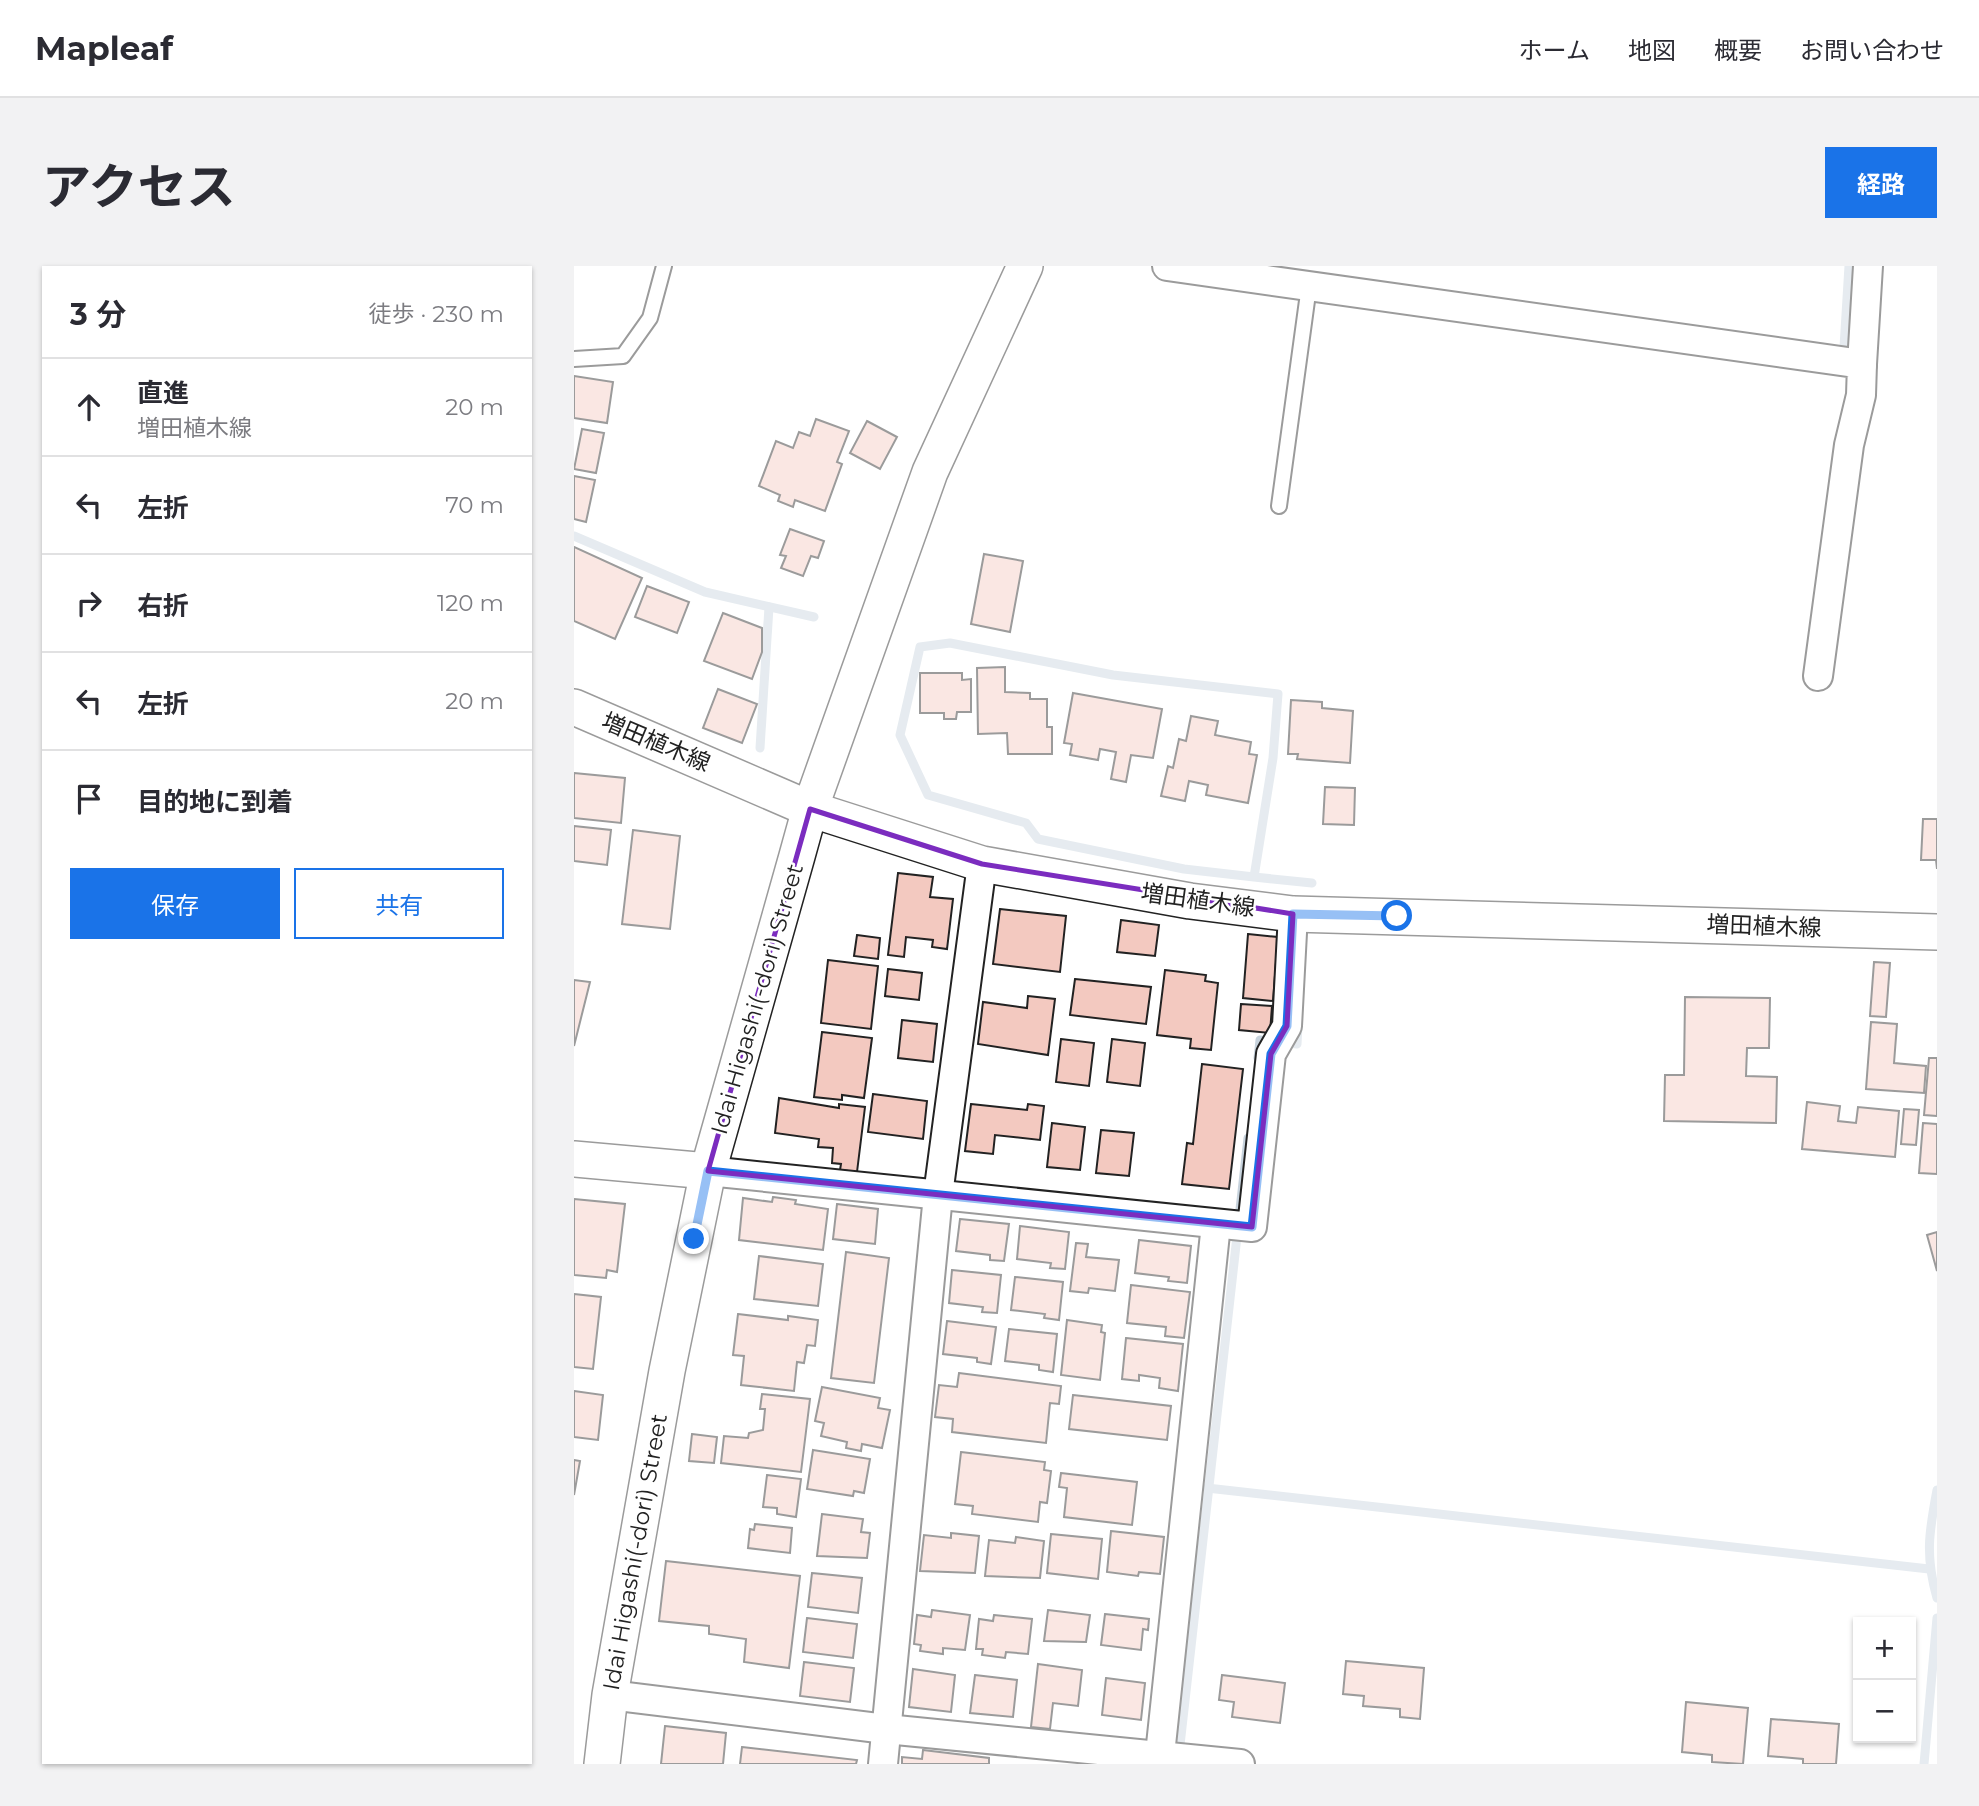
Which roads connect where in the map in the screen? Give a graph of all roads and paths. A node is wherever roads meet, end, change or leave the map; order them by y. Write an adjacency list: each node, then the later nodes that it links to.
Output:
1 (664, 266): 6 (lane)
2 (1025, 266): 11 (street, Idai Higashi(-dori) Street)
3 (1167, 266): 5 (street)
4 (1868, 266): 7 (street)
5 (1309, 286): 7 (street); 8 (lane)
6 (574, 359)
7 (1863, 364): 9 (street)
8 (1279, 506)
9 (1818, 676)
10 (574, 707): 11 (street, 増田植木線)
11 (810, 809): 12 (street, 増田植木線); 16 (street, Idai Higashi(-dori) Street)
12 (982, 864): 13 (street, 増田植木線); 17 (street)
13 (1293, 914): 14 (street, 増田植木線); 18 (street)
14 (1937, 932)
15 (574, 1159): 16 (street)
16 (708, 1171): 17 (street); 19 (street, Idai Higashi(-dori) Street)
17 (939, 1195): 18 (street); 20 (street)
18 (1220, 1224): 21 (street)
19 (610, 1695): 20 (street); 22 (street, Idai Higashi(-dori) Street)
20 (886, 1728): 21 (street); 23 (street)
21 (1169, 1759): 24 (street)
22 (602, 1764)
23 (883, 1764)
24 (1240, 1764)

